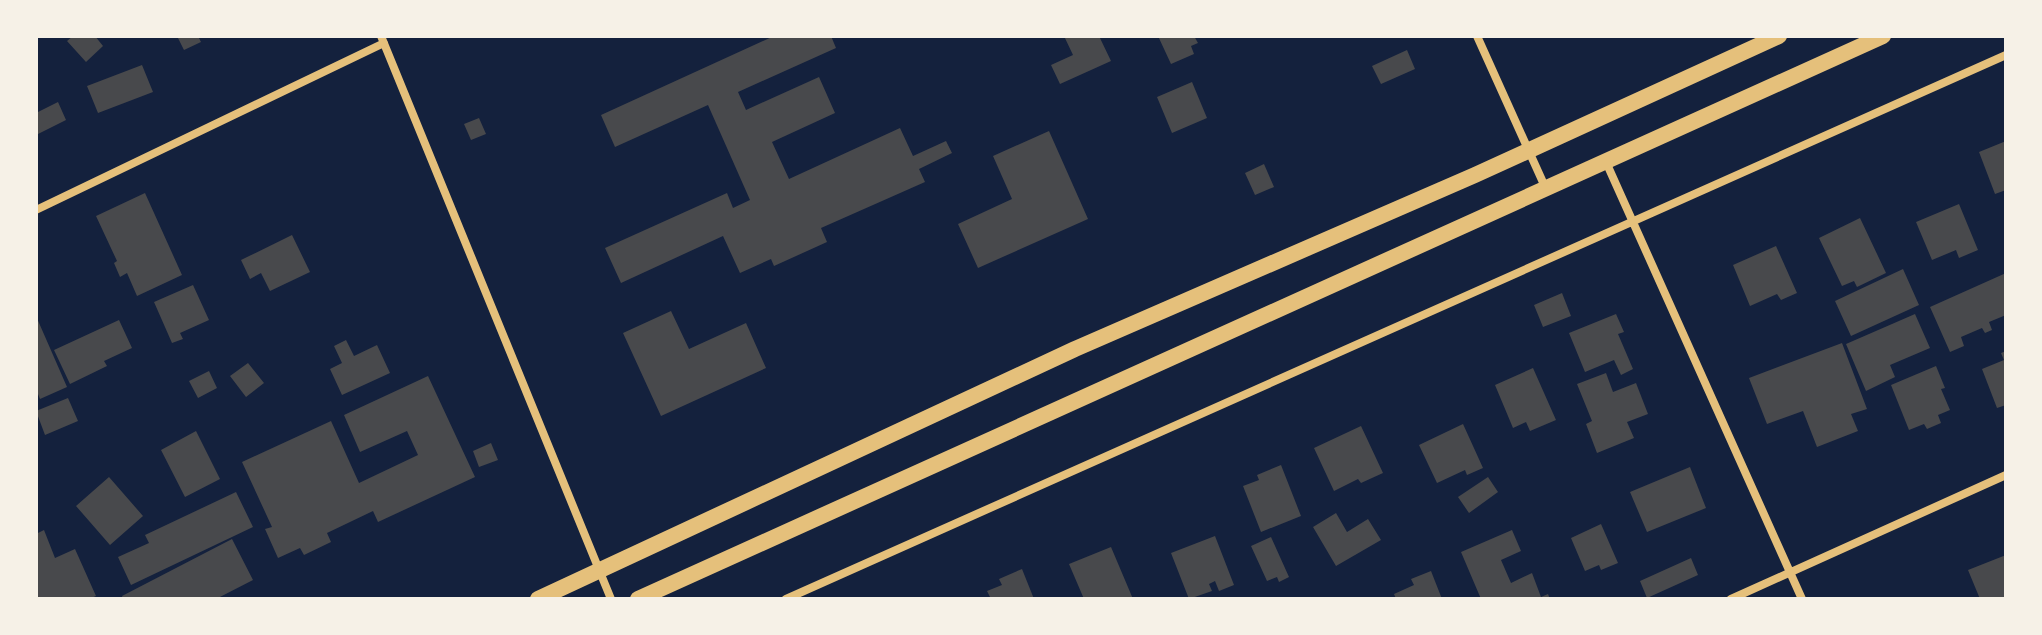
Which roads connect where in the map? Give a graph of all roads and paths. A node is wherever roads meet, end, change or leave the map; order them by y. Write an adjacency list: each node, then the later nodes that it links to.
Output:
1 (1477, 36): 6 (street)
2 (1779, 36): 6 (main road)
3 (1883, 36): 7 (main road)
4 (383, 40): 9 (street); 13 (street)
5 (2006, 55): 10 (street)
6 (1528, 150): 8 (street); 13 (main road)
7 (1606, 162): 8 (main road); 10 (street)
8 (1546, 189): 16 (main road)
9 (36, 210)
10 (1632, 223): 12 (street); 17 (street)
11 (2006, 475): 12 (street)
12 (1790, 572): 18 (street); 19 (street)
13 (598, 573): 14 (main road); 15 (street)
14 (538, 599)
15 (611, 599)
16 (638, 599)
17 (786, 599)
18 (1731, 599)
19 (1802, 599)

